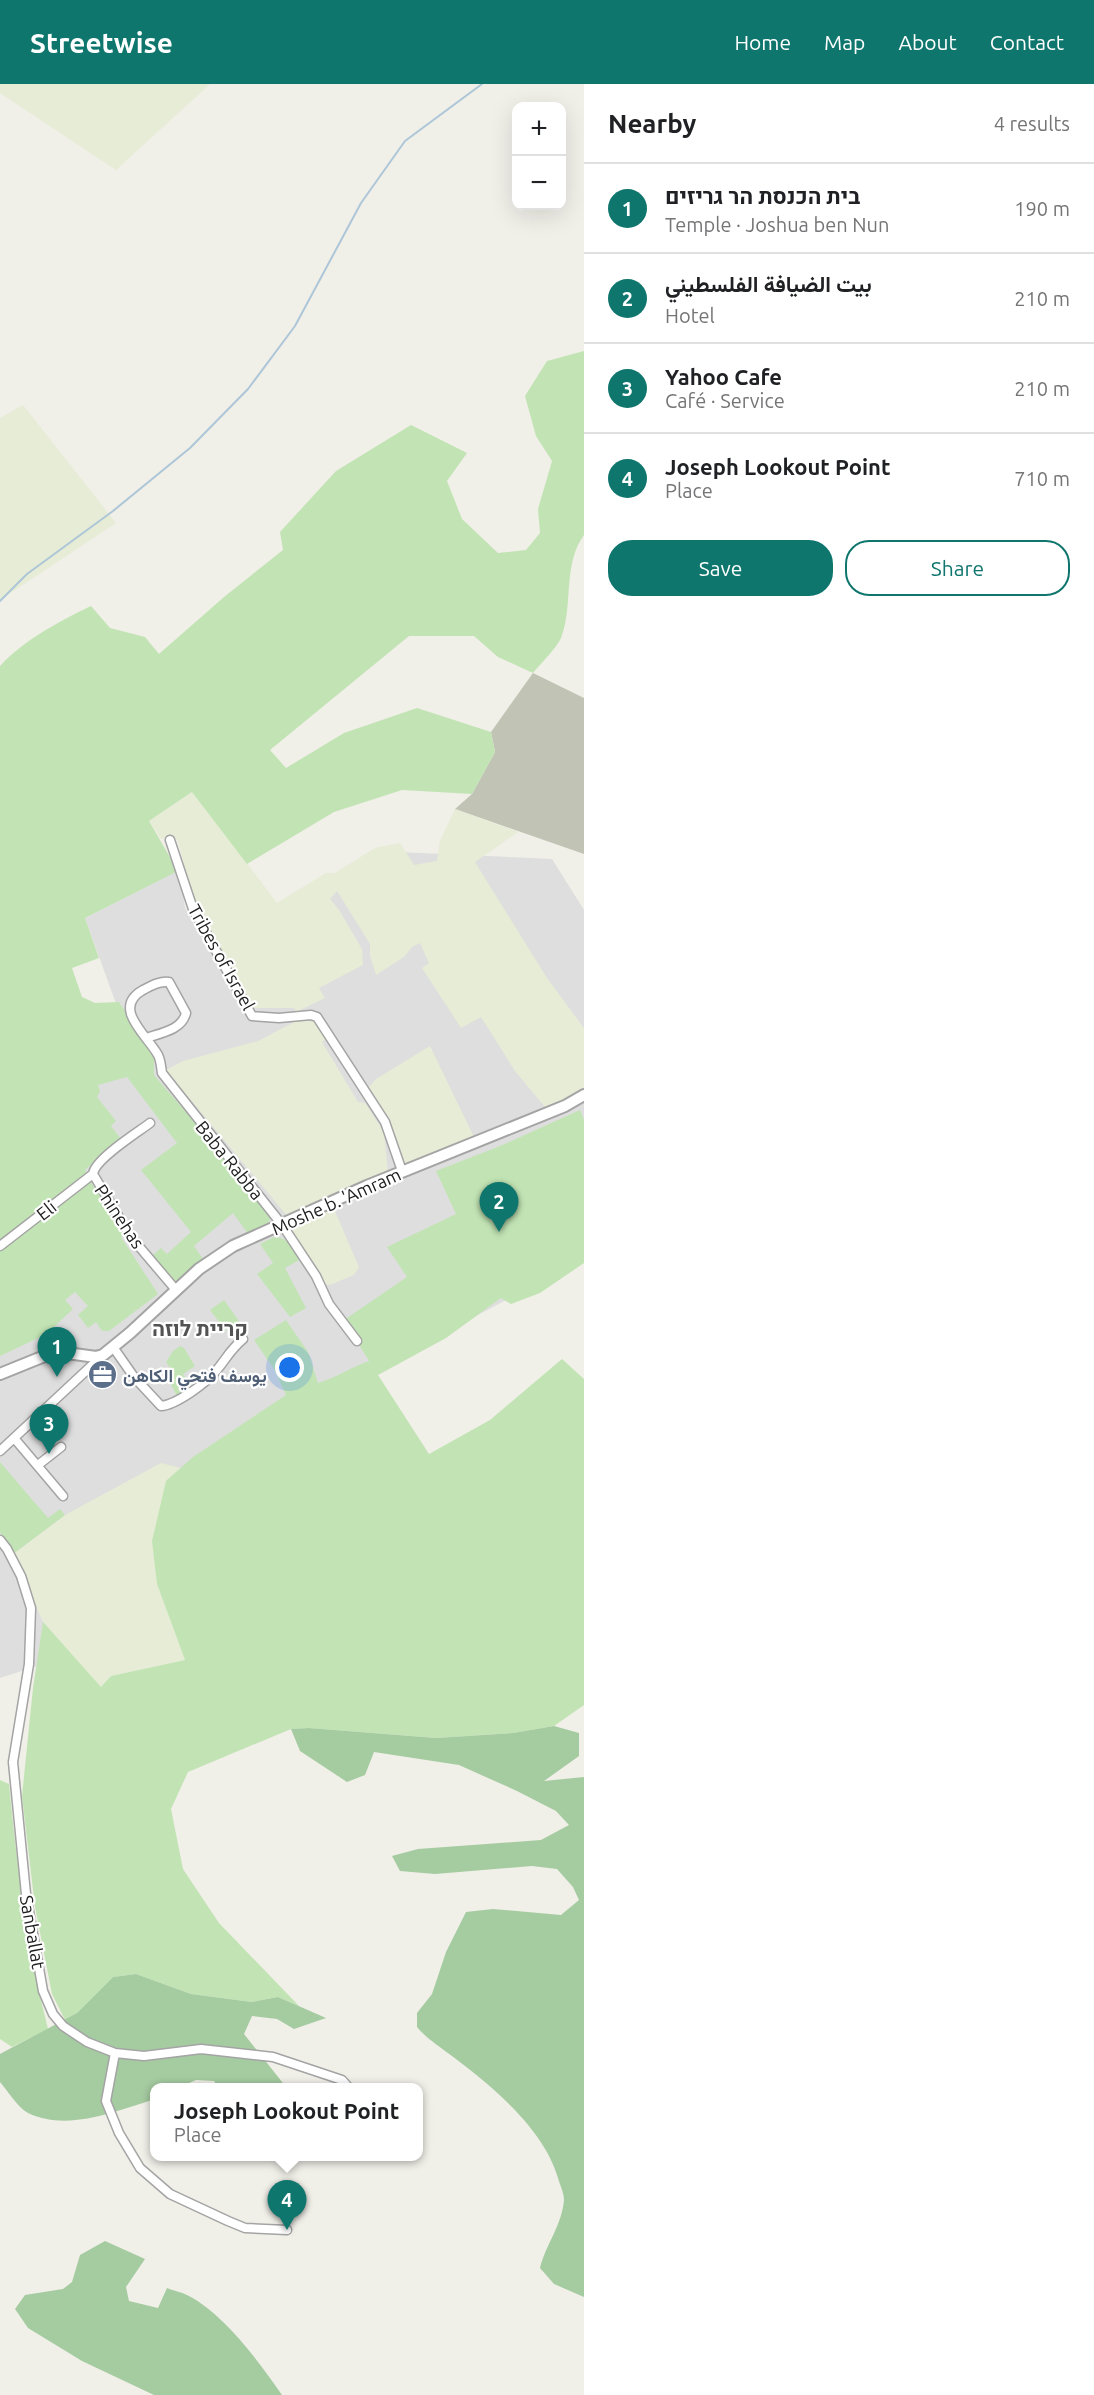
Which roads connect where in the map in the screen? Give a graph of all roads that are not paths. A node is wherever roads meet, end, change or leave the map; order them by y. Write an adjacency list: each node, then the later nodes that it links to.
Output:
1 (170, 840): 5 (street, Tribes of Israel)
2 (146, 1038): 2 (street, Baba Rabba); 7 (street, Baba Rabba)
3 (584, 1095): 5 (street, Moshe b. 'Amram)
4 (150, 1123): 6 (street, Phinehas)
5 (402, 1171): 7 (street, Moshe b. 'Amram)
6 (93, 1174): 8 (street, Eli); 9 (street, Phinehas)
7 (283, 1226): 9 (street, Moshe b. 'Amram); 11 (street, Baba Rabba)
8 (0, 1246)
9 (176, 1290): 12 (street, Moshe b. 'Amram)
10 (243, 1339): 12 (street)
11 (357, 1341)
12 (113, 1347): 13 (street, Moshe b. 'Amram)
13 (103, 1355): 14 (street); 15 (street)
14 (0, 1374)
15 (14, 1438): 17 (street); 18 (street)
16 (61, 1447): 18 (street)
17 (0, 1451)
18 (38, 1465): 19 (street)
19 (63, 1496)
20 (1, 1544): 21 (street, Sanballat)
21 (115, 2054): 22 (street, Sanballat); 23 (street)
22 (345, 2083)
23 (287, 2230)

